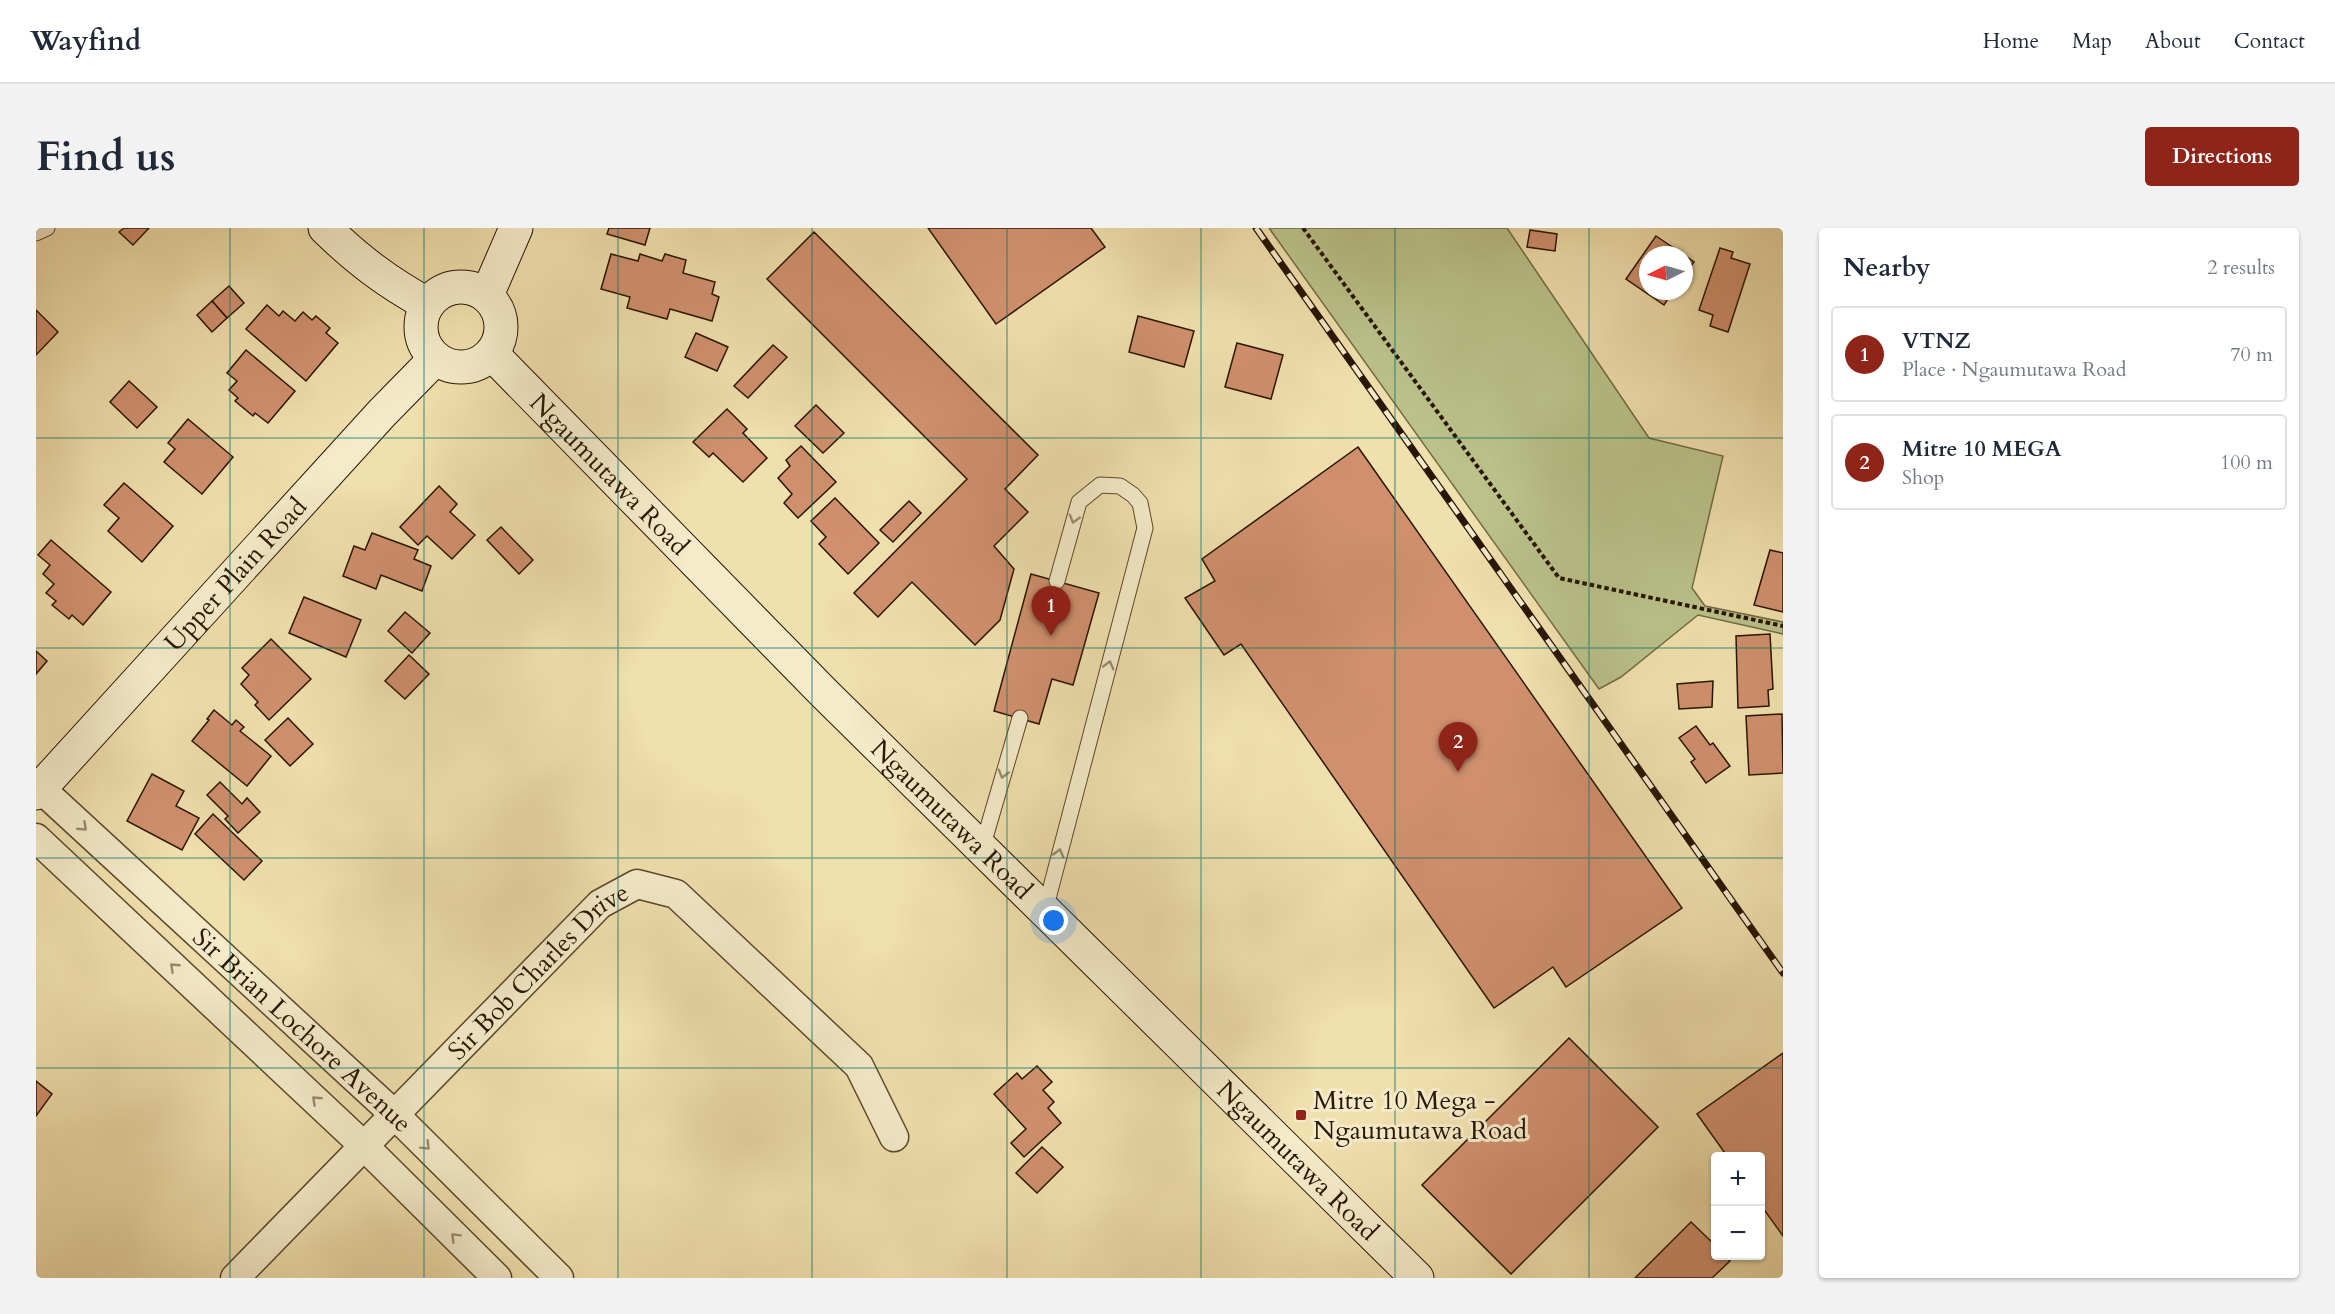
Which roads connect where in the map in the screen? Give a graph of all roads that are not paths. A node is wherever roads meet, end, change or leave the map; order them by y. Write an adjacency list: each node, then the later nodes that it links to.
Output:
1 (47, 228): 4 (lane)
2 (325, 228): 6 (main road)
3 (516, 228): 5 (main road)
4 (36, 233)
5 (487, 295): 6 (main road); 7 (main road)
6 (427, 304): 8 (main road)
7 (492, 354): 8 (main road); 13 (main road, Ngaumutawa Road)
8 (435, 359): 11 (main road, Upper Plain Road)
9 (1057, 581): 14 (lane, one-way to 9)
10 (1020, 718): 13 (lane, one-way to 13)
11 (38, 790): 15 (street, Sir Brian Lochore Avenue, one-way to 15)
12 (36, 838): 17 (street, Sir Brian Lochore Avenue, one-way to 12)
13 (982, 848): 14 (main road, Ngaumutawa Road)
14 (1045, 910): 21 (main road, Ngaumutawa Road)
15 (394, 1115): 16 (street, Sir Bob Charles Drive); 17 (street, Sir Bob Charles Drive); 20 (street, Sir Brian Lochore Avenue, one-way to 20)
16 (894, 1137)
17 (364, 1146): 18 (street, Sir Bob Charles Drive); 19 (street, Sir Brian Lochore Avenue, one-way to 17)
18 (235, 1278)
19 (497, 1278)
20 (559, 1278)
21 (1417, 1278)

